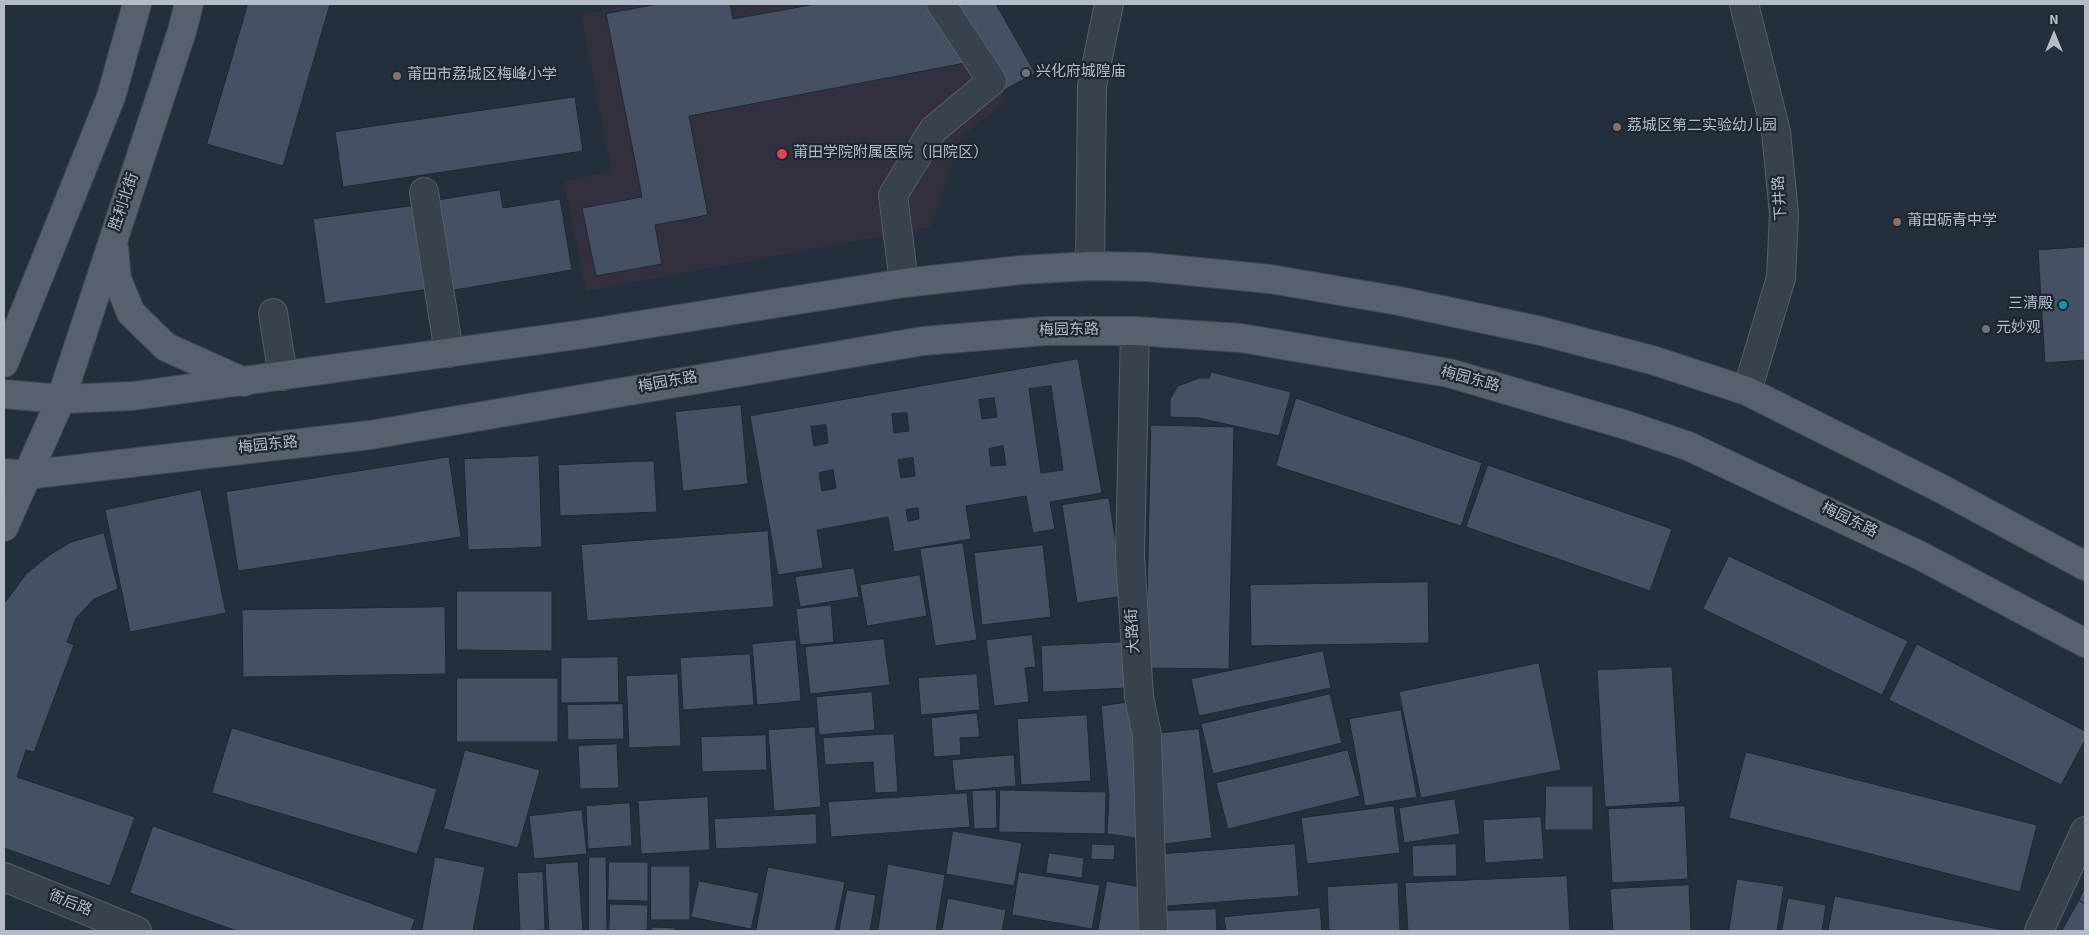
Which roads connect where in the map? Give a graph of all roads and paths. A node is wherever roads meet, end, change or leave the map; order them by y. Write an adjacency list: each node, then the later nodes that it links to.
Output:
1 (137, 4): 13 (main road)
2 (189, 4): 7 (main road, 胜利北街)
3 (941, 4): 9 (street)
4 (1109, 4): 8 (street)
5 (1744, 4): 16 (street, 下井路)
6 (424, 192): 12 (street)
7 (113, 239): 15 (main road); 18 (main road, 胜利北街)
8 (1090, 266): 9 (main road); 16 (main road)
9 (904, 283): 12 (main road)
10 (272, 314): 14 (street)
11 (1135, 331): 19 (main road, 梅园东路); 22 (main road, 梅园东路); 26 (street, 大路街)
12 (449, 353): 14 (main road)
13 (4, 363)
14 (283, 376): 15 (main road)
15 (245, 382): 18 (main road)
16 (1747, 391): 21 (main road)
17 (4, 394): 18 (main road)
18 (61, 399): 19 (main road, 胜利北街)
19 (15, 474): 20 (main road, 胜利北街)
20 (4, 527)
21 (2085, 566)
22 (2085, 643)
23 (2085, 831): 27 (street)
24 (4, 877): 25 (street, 衙后路)
25 (137, 931)
26 (1153, 931)
27 (2039, 931)

